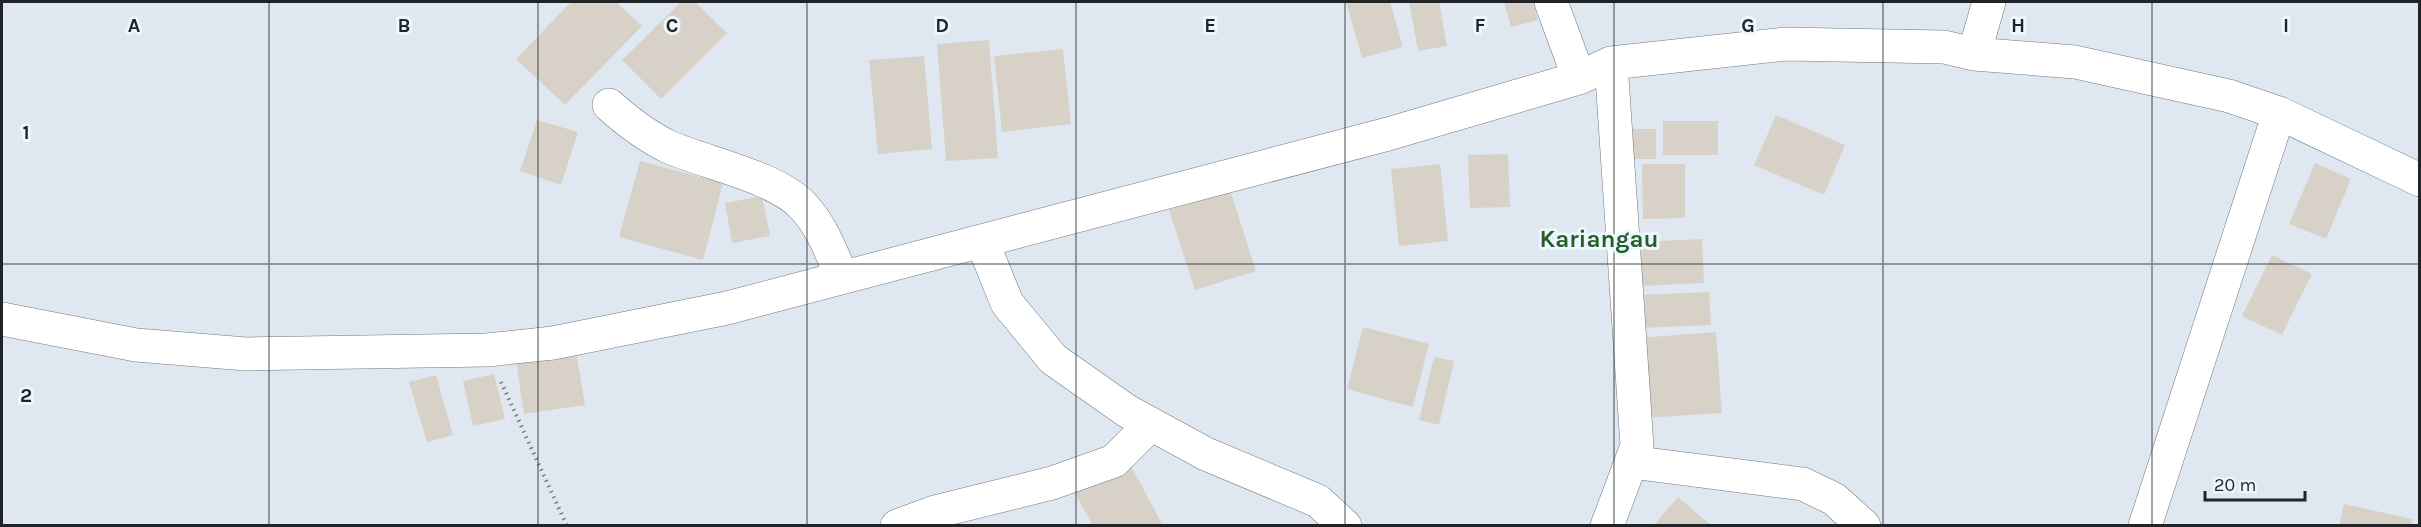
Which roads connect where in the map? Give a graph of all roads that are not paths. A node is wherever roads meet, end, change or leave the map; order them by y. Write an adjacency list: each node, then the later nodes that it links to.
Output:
1 (1551, 2): 5 (street)
2 (1989, 2): 3 (street)
3 (1974, 54): 4 (street); 7 (street)
4 (1611, 63): 5 (street); 13 (street)
5 (1579, 78): 9 (street)
6 (609, 105): 10 (street)
7 (2279, 113): 8 (street); 18 (street)
8 (2420, 180)
9 (982, 241): 10 (street); 12 (street)
10 (842, 277): 11 (street)
11 (2, 319)
12 (1151, 424): 14 (street); 15 (street)
13 (1631, 462): 16 (street); 17 (street)
14 (897, 525)
15 (1345, 525)
16 (1607, 525)
17 (1864, 525)
18 (2145, 525)

